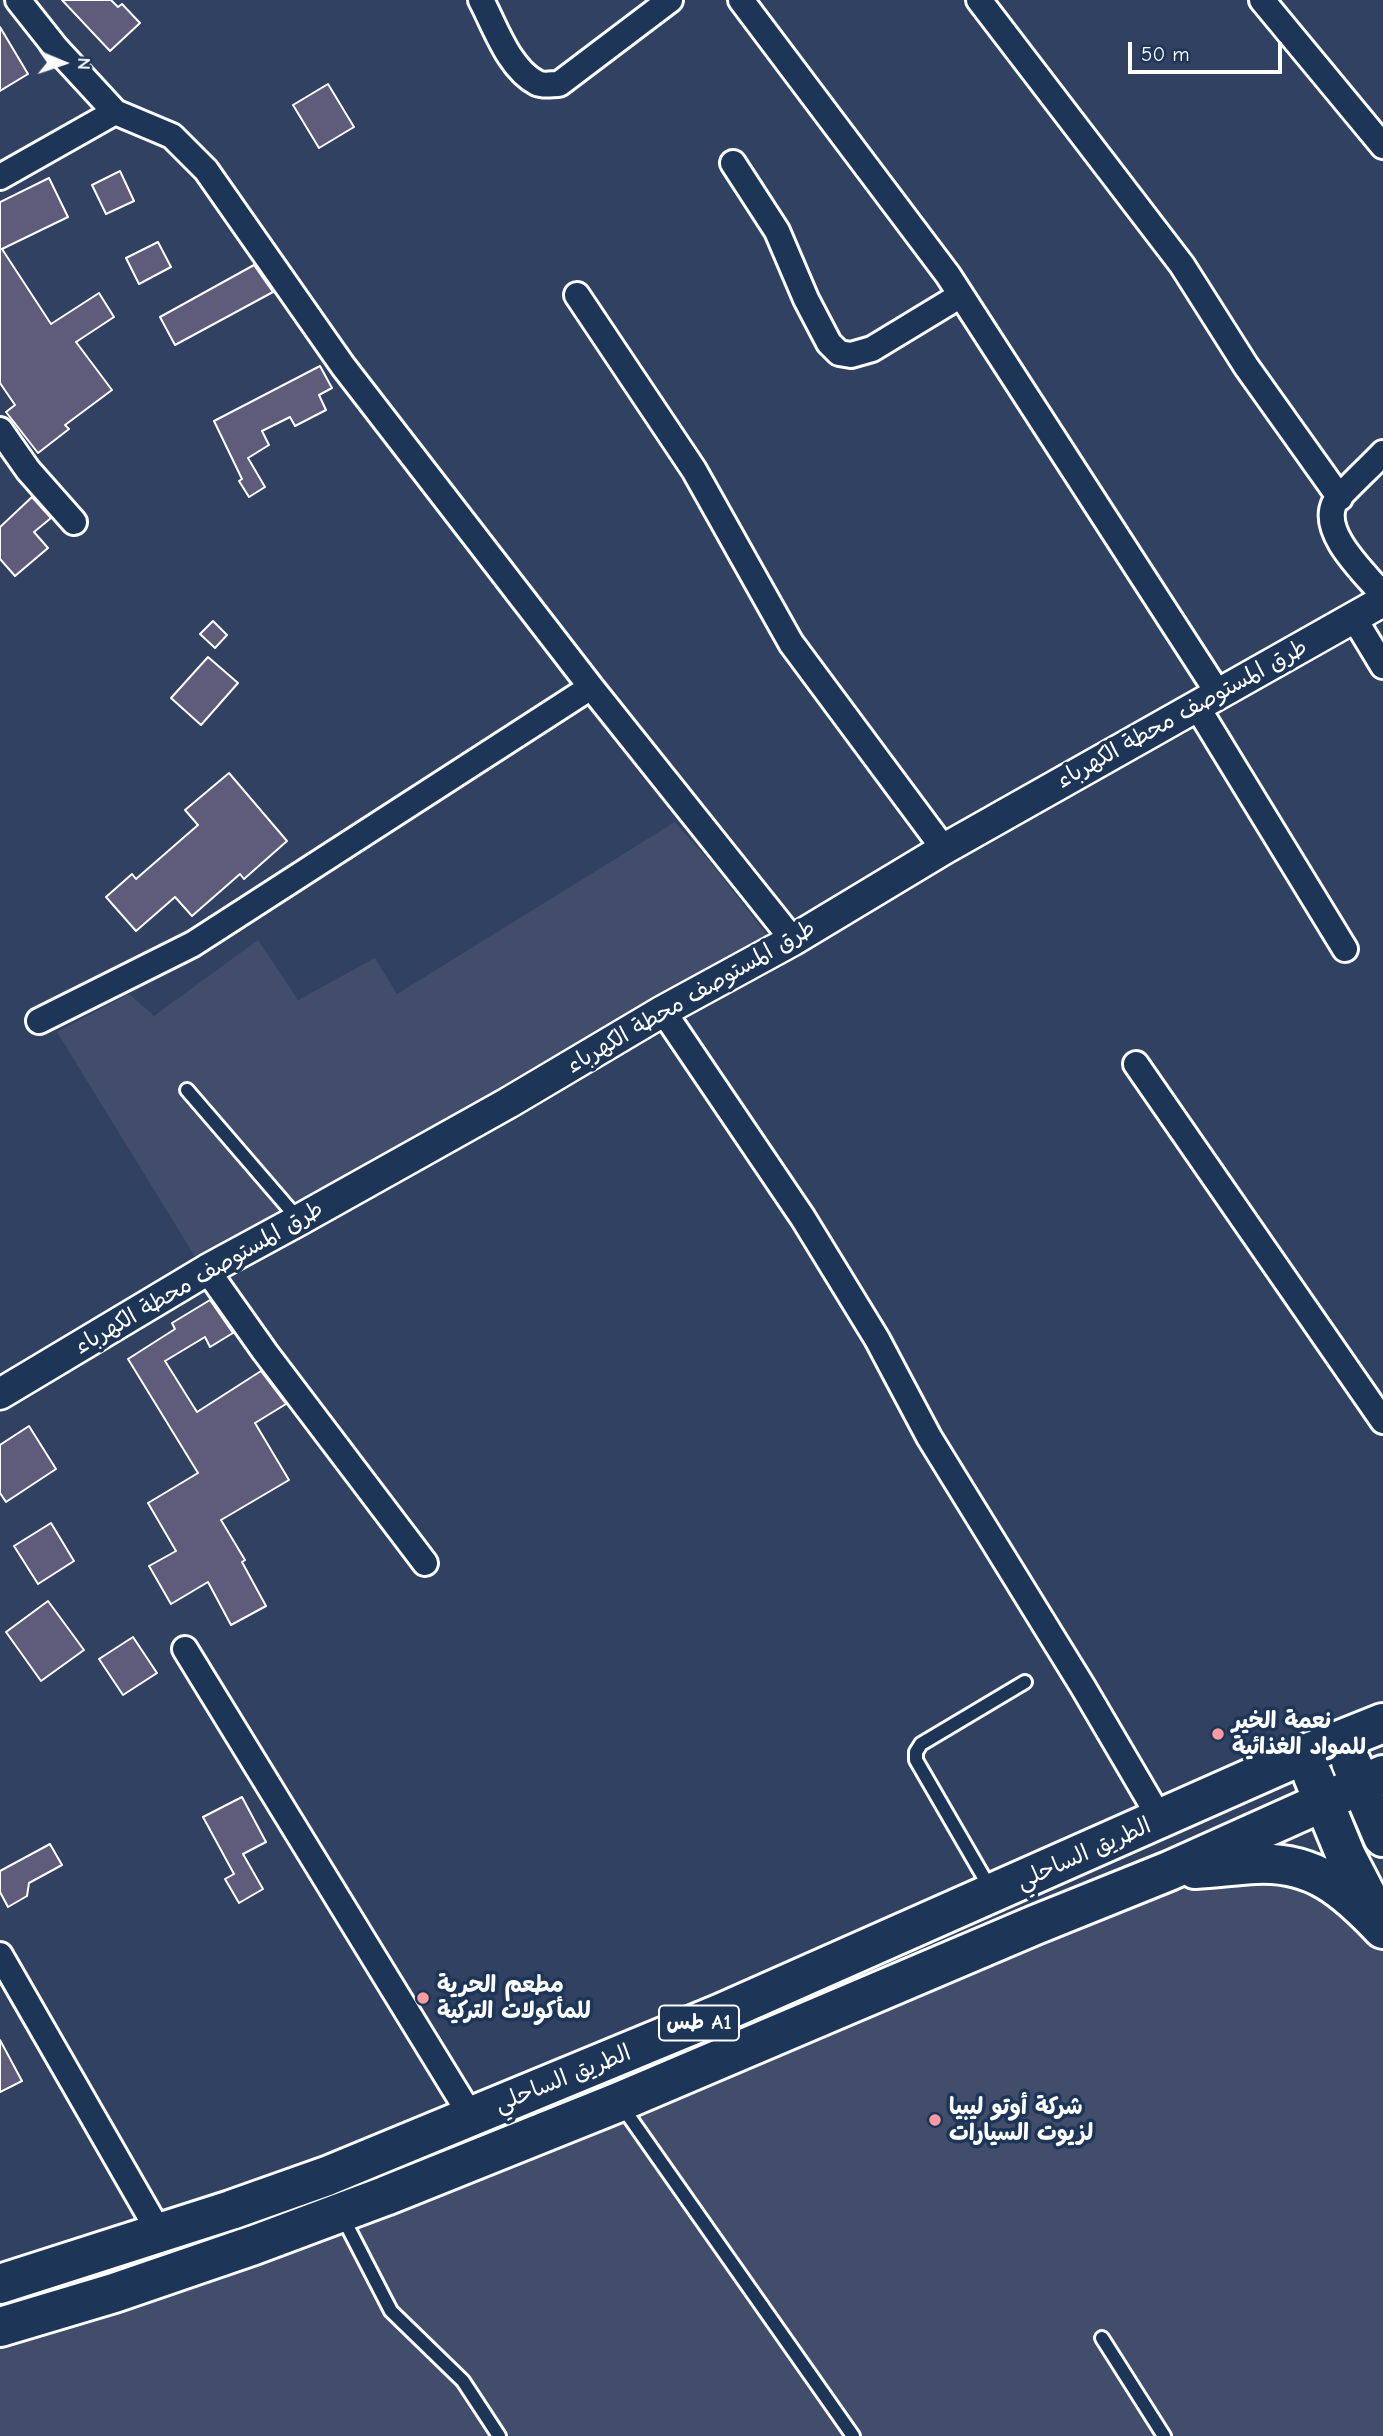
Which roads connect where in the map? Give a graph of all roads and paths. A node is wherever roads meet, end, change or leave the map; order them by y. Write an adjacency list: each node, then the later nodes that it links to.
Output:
1 (18, 0): 7 (street)
2 (481, 0): 3 (street)
3 (670, 0)
4 (741, 0): 12 (street)
5 (979, 0): 15 (street)
6 (1262, 0): 8 (street)
7 (116, 112): 10 (street); 21 (street)
8 (1383, 146)
9 (733, 163): 12 (street)
10 (0, 177)
11 (577, 295): 23 (street)
12 (961, 295): 22 (street)
13 (0, 430): 16 (street)
14 (1383, 453): 15 (street)
15 (1340, 498): 17 (street)
16 (74, 522)
17 (1383, 595)
18 (1383, 601): 19 (street, طرق المستوصف محطة الكهرباء)
19 (1354, 618): 20 (street); 22 (street, طرق المستوصف محطة الكهرباء)
20 (1383, 666)
21 (591, 687): 24 (street); 27 (street)
22 (1207, 699): 23 (street, طرق المستوصف محطة الكهرباء); 25 (street)
23 (944, 849): 24 (street, طرق المستوصف محطة الكهرباء)
24 (793, 940): 26 (street, طرق المستوصف محطة الكهرباء)
25 (1345, 949)
26 (663, 1011): 30 (street, طرق المستوصف محطة الكهرباء); 42 (street)
27 (39, 1021)
28 (1136, 1064): 33 (street)
29 (187, 1090): 30 (lane)
30 (299, 1220): 31 (street, طرق المستوصف محطة الكهرباء)
31 (207, 1270): 32 (street, طرق المستوصف محطة الكهرباء); 34 (street)
32 (0, 1394)
33 (1383, 1421)
34 (425, 1563)
35 (185, 1649): 49 (street)
36 (1025, 1682): 45 (lane)
37 (1383, 1723): 38 (highway, الطريق الساحلي / طس A1)
38 (1341, 1739): 39 (highway, الطريق الساحلي / طس A1); 40 (highway)
39 (1303, 1755): 41 (highway); 42 (highway, الطريق الساحلي / طس A1)
40 (1372, 1779): 41 (highway, الطريق الساحلي / طس A1); 43 (highway)
41 (1323, 1800): 44 (highway, الطريق الساحلي / طس A1); 46 (highway)
42 (1161, 1820): 45 (highway, الطريق الساحلي / طس A1)
43 (1383, 1838)
44 (1169, 1871): 46 (highway); 48 (highway, الطريق الساحلي / طس A1)
45 (994, 1894): 49 (highway, الطريق الساحلي / طس A1)
46 (1383, 1928)
47 (0, 1955): 51 (street)
48 (619, 2102): 50 (highway, الطريق الساحلي / طس A1); 56 (lane)
49 (471, 2116): 51 (highway, الطريق الساحلي / طس A1)
50 (341, 2213): 53 (highway, الطريق الساحلي / طس A1); 55 (lane)
51 (159, 2232): 52 (highway, الطريق الساحلي / طس A1)
52 (0, 2284)
53 (0, 2327)
54 (1102, 2338): 57 (lane)
55 (499, 2436)
56 (853, 2436)
57 (1164, 2436)

